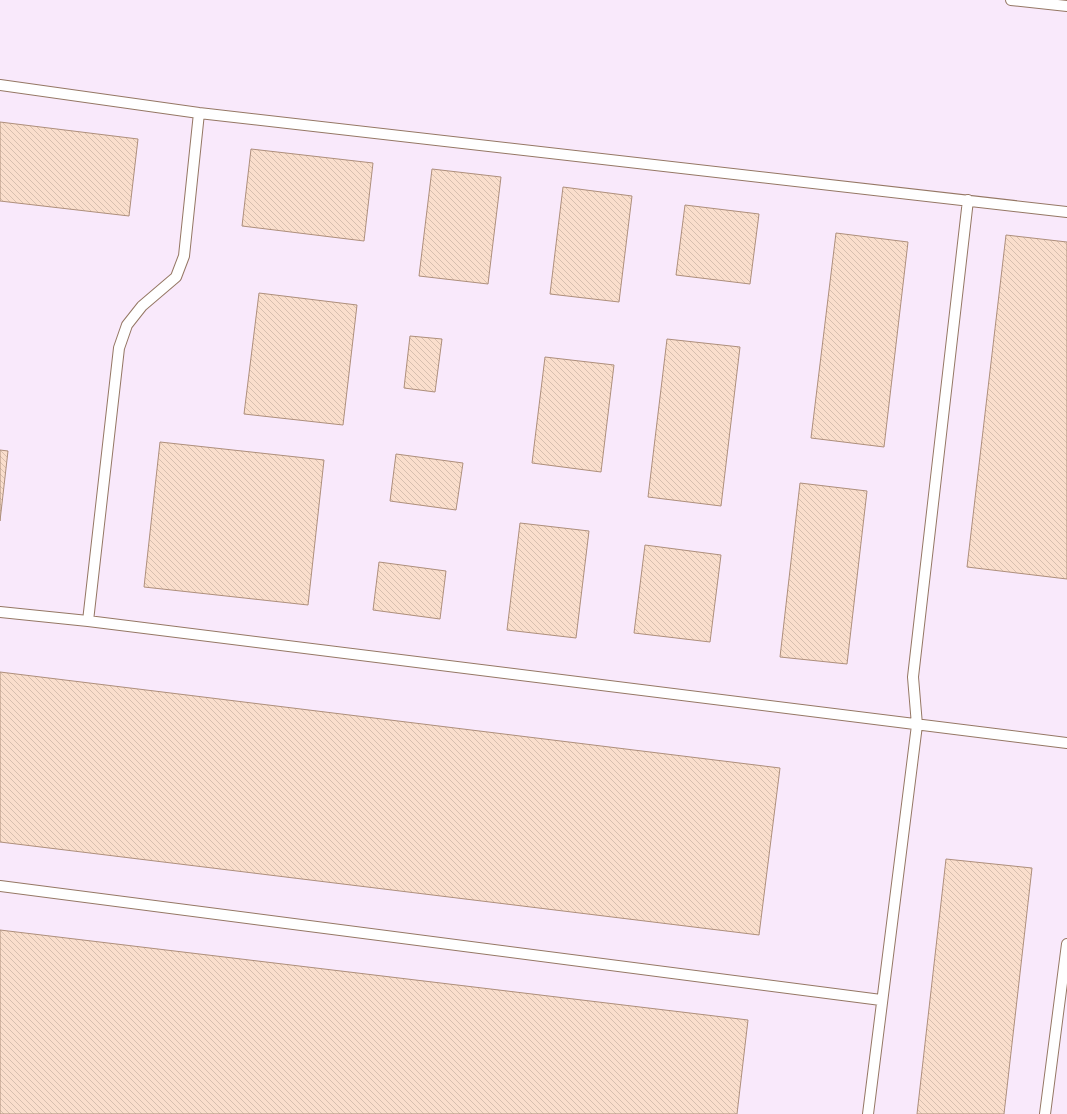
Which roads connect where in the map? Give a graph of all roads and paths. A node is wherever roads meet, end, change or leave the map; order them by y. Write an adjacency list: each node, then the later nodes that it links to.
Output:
1 (1012, 0): 2 (lane)
2 (1067, 6)
3 (0, 86): 4 (lane)
4 (200, 113): 5 (lane); 8 (lane)
5 (968, 200): 6 (lane); 9 (lane)
6 (1067, 212)
7 (0, 612): 8 (lane)
8 (88, 621): 9 (lane)
9 (917, 725): 10 (lane); 13 (lane)
10 (1067, 743)
11 (0, 886): 13 (lane)
12 (1067, 944): 15 (lane)
13 (881, 1000): 14 (lane)
14 (868, 1114)
15 (1045, 1114)

